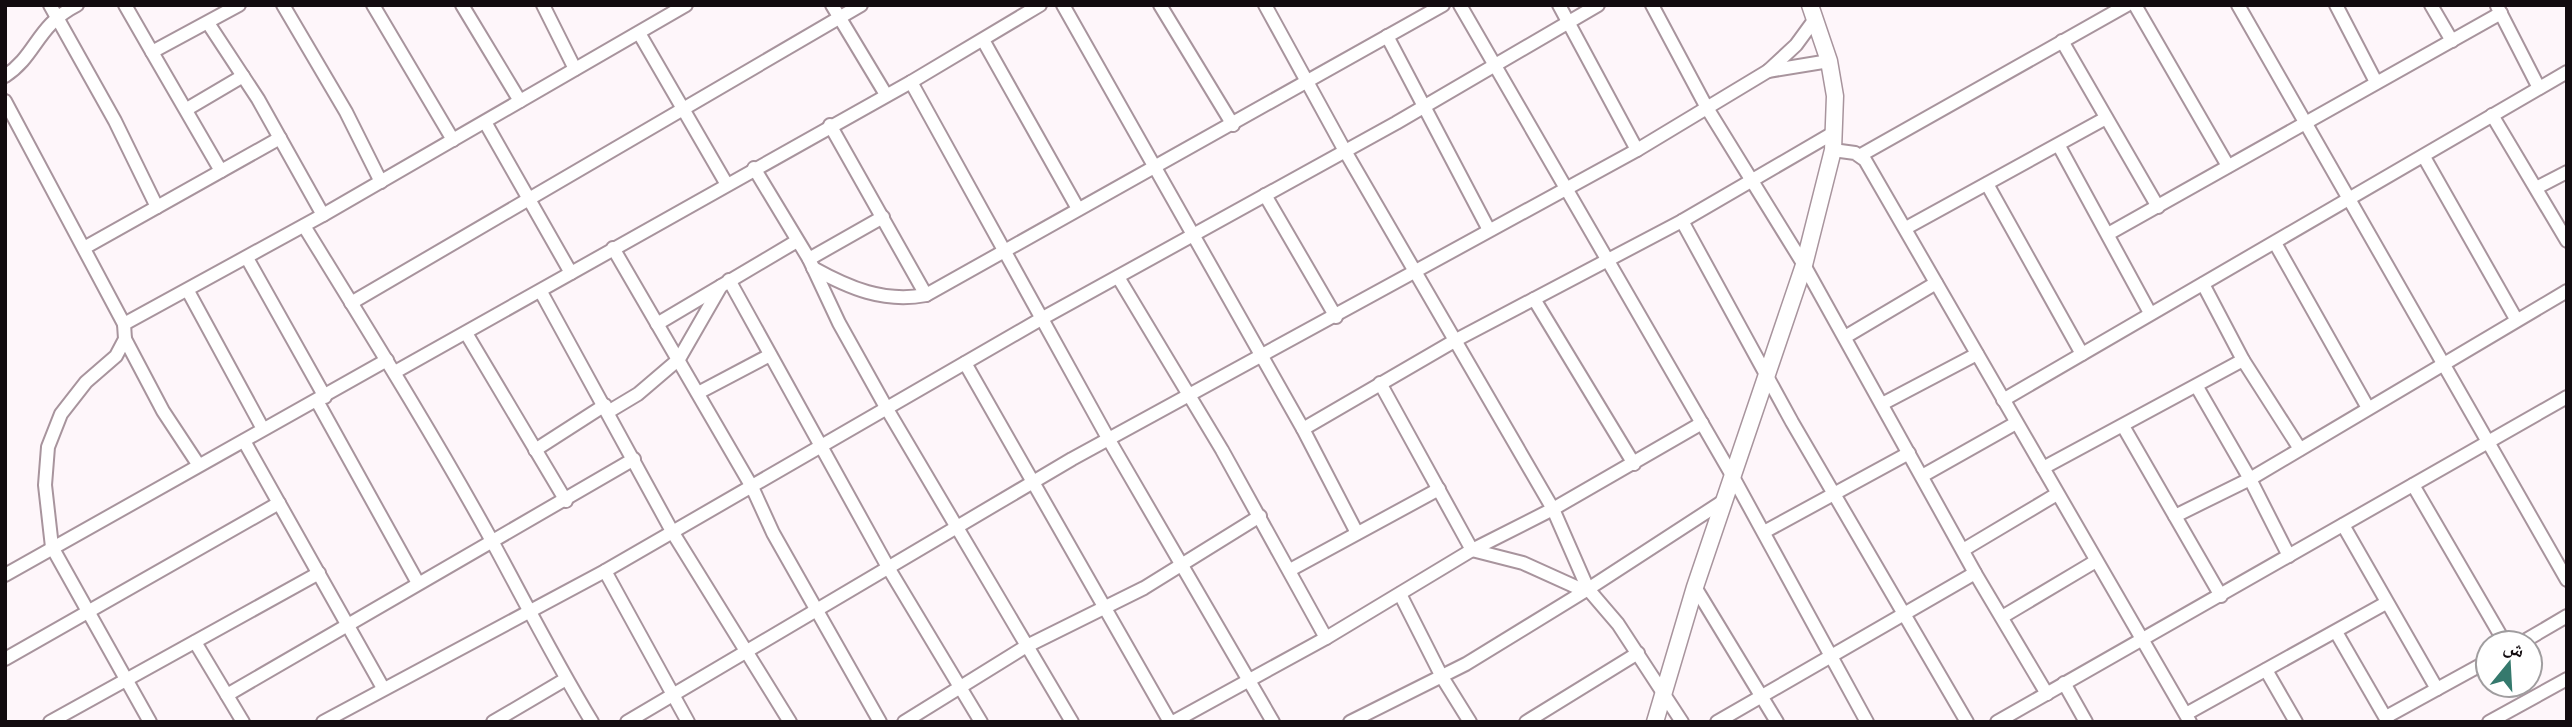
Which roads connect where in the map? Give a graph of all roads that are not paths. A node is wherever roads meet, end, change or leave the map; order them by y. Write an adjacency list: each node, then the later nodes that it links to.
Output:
1 (77, 5): 26 (street)
2 (125, 5): 37 (street)
3 (239, 5): 31 (street)
4 (283, 5): 77 (street)
5 (373, 5): 64 (street)
6 (462, 5): 51 (street)
7 (543, 5): 40 (street)
8 (686, 5): 32 (street)
9 (832, 5): 29 (street)
10 (861, 5): 29 (street)
11 (1040, 5): 34 (street)
12 (1063, 5): 71 (street)
13 (1160, 5): 60 (street)
14 (1443, 5): 27 (street)
15 (1460, 5): 39 (street)
16 (1559, 5): 30 (street)
17 (1598, 5): 30 (street)
18 (1652, 5): 53 (street)
19 (2127, 5): 35 (street)
20 (2135, 5): 72 (street)
21 (2238, 5): 61 (street)
22 (2336, 5): 47 (street)
23 (2431, 5): 36 (street)
24 (1267, 6): 46 (street)
25 (2499, 9): 36 (street); 48 (street)
26 (53, 10): 43 (street); 85 (street)
27 (1426, 11): 33 (street)
28 (1813, 12): 38 (main road); 41 (street)
29 (839, 18): 49 (street); 55 (street)
30 (1567, 22): 39 (street); 66 (street)
31 (208, 23): 37 (street); 44 (street)
32 (639, 33): 40 (street); 55 (street)
33 (1387, 36): 46 (street); 52 (street)
34 (983, 40): 45 (street); 86 (street)
35 (2062, 41): 57 (street); 69 (street)
36 (2452, 41): 47 (street)
37 (152, 52): 54 (street)
38 (1829, 61): 41 (street); 62 (main road)
39 (1494, 63): 52 (street); 81 (street)
40 (575, 69): 51 (street)
41 (1768, 71): 53 (street)
42 (2567, 72): 48 (street)
43 (5, 76)
44 (243, 76): 54 (street); 63 (street)
45 (911, 82): 49 (street); 101 (street)
46 (1307, 82): 60 (street); 68 (street)
47 (2376, 82): 61 (street)
48 (2539, 88): 56 (street)
49 (886, 93): 59 (street)
50 (5, 101): 99 (street)
51 (520, 102): 58 (street)
52 (1424, 107): 68 (street); 93 (street)
53 (1707, 108): 66 (street); 76 (street)
54 (187, 109): 74 (street)
55 (682, 111): 78 (street); 83 (street)
56 (2493, 115): 70 (street); 80 (street)
57 (2106, 118): 65 (street); 87 (street)
58 (485, 122): 64 (street); 83 (street)
59 (830, 125): 73 (street); 89 (street)
60 (1233, 125): 71 (street)
61 (2304, 125): 72 (street); 84 (street)
62 (1835, 132): 67 (main road); 76 (street)
63 (280, 138): 74 (street); 88 (street)
64 (453, 141): 77 (street)
65 (2059, 146): 79 (street); 94 (street)
66 (1637, 150): 81 (street)
67 (1833, 150): 69 (street); 105 (main road)
68 (1345, 151): 82 (street); 106 (street)
69 (1860, 155): 92 (street)
70 (2424, 158): 84 (street); 121 (street)
71 (1152, 166): 86 (street); 95 (street)
72 (2228, 166): 87 (street)
73 (754, 168): 78 (street); 96 (street)
74 (221, 171): 85 (street)
75 (2567, 173): 80 (street)
76 (1751, 181): 90 (street); 105 (street)
77 (381, 182): 88 (street)
78 (726, 183): 100 (street)
79 (1987, 184): 92 (street); 129 (street)
80 (2536, 188): 97 (street)
81 (1568, 190): 93 (street); 103 (street)
82 (1265, 195): 95 (street); 119 (street)
83 (529, 198): 107 (street); 117 (street)
84 (2350, 200): 98 (street); 136 (street)
85 (157, 207): 99 (street)
86 (1077, 207): 101 (street)
87 (2158, 207): 94 (street)
88 (323, 215): 91 (street)
89 (883, 217): 104 (street); 115 (street)
90 (1682, 221): 103 (street); 138 (street)
91 (304, 226): 102 (street); 117 (street)
92 (1906, 228): 110 (street)
93 (1489, 230): 106 (street)
94 (2108, 234): 118 (street)
95 (1193, 237): 108 (street); 131 (street)
96 (797, 241): 104 (street); 109 (street)
97 (2567, 241)
98 (2275, 243): 111 (street); 147 (street)
99 (84, 248): 122 (street)
100 (613, 248): 107 (street); 123 (street)
101 (1002, 250): 115 (street); 120 (street)
102 (247, 258): 112 (street); 143 (street)
103 (1608, 259): 116 (street); 150 (street)
104 (811, 263): 115 (street); 149 (street)
105 (1804, 265): 125 (street); 138 (main road)
106 (1415, 271): 119 (street); 127 (street)
107 (571, 273): 114 (street)
108 (1118, 277): 120 (street); 142 (street)
109 (725, 283): 123 (street); 130 (street); 132 (street)
110 (1936, 283): 125 (street); 128 (street)
111 (2203, 284): 118 (street); 134 (street)
112 (188, 291): 122 (street); 153 (street)
113 (2567, 291): 121 (street)
114 (541, 292): 124 (street); 148 (street)
115 (926, 295)
116 (1534, 299): 127 (street); 164 (street)
117 (351, 303): 133 (street)
118 (2150, 313): 129 (street)
119 (1336, 317): 131 (street)
120 (1041, 319): 135 (street); 155 (street)
121 (2516, 319): 136 (street)
122 (124, 324): 126 (street)
123 (657, 324): 132 (street)
124 (466, 332): 137 (street); 160 (street)
125 (1845, 337): 146 (street)
126 (125, 339): 163 (street); 187 (street)
127 (1456, 340): 139 (street); 178 (street)
128 (1977, 354): 144 (street); 146 (street)
129 (2082, 354): 144 (street)
130 (770, 355): 141 (street); 158 (street)
131 (1262, 357): 142 (street); 154 (street)
132 (678, 359): 141 (street); 148 (street)
133 (387, 360): 137 (street); 143 (street)
134 (2243, 360): 140 (street); 159 (street)
135 (965, 363): 149 (street); 169 (street)
136 (2442, 363): 147 (street); 157 (street)
137 (395, 372): 186 (street)
138 (1767, 376): 166 (main road); 173 (street)
139 (1380, 383): 154 (street); 172 (street)
140 (2197, 387): 152 (street); 168 (street)
141 (698, 393): 171 (street)
142 (1189, 396): 155 (street); 179 (street)
143 (321, 399): 153 (street); 200 (street)
144 (2003, 400): 151 (street)
145 (2565, 401): 157 (street)
146 (1882, 404): 161 (street)
147 (2368, 408): 159 (street)
148 (606, 409): 160 (street); 162 (street)
149 (887, 409): 158 (street); 182 (street)
150 (1702, 423): 164 (street); 166 (street)
151 (2016, 423): 165 (street); 167 (street)
152 (2123, 426): 165 (street); 180 (street)
153 (263, 429): 156 (street)
154 (1303, 429): 185 (street)
155 (1109, 440): 169 (street); 192 (street)
156 (244, 441): 163 (street); 177 (street)
157 (2488, 442): 170 (street); 199 (street)
158 (820, 448): 171 (street); 193 (street)
159 (2300, 449): 168 (street)
160 (535, 450): 176 (street)
161 (1909, 453): 167 (street); 173 (street)
162 (634, 459): 176 (street); 184 (street)
163 (198, 464): 187 (street)
164 (1634, 464): 178 (street)
165 (2043, 468): 174 (street)
166 (1733, 477): 175 (main road); 183 (street)
167 (1922, 477): 189 (street)
168 (2250, 479): 180 (street); 190 (street)
169 (1033, 482): 182 (street); 207 (street)
170 (2413, 485): 181 (street); 214 (street)
171 (752, 487): 184 (street); 206 (street)
172 (1439, 489): 185 (street); 188 (street)
173 (1834, 492): 183 (street); 210 (street)
174 (2057, 494): 189 (street); 191 (street)
175 (1725, 500): 201 (main road); 202 (street)
176 (566, 501): 186 (street)
177 (279, 503): 196 (street); 208 (street)
178 (1553, 509): 188 (street); 202 (street)
179 (1260, 516): 192 (street); 194 (street)
180 (2175, 516): 204 (street)
181 (2343, 525): 190 (street); 205 (street)
182 (957, 529): 193 (street); 220 (street)
183 (1764, 532): 223 (street)
184 (673, 533): 195 (street); 221 (street)
185 (1357, 533): 194 (street)
186 (492, 542): 200 (street); 209 (street)
187 (52, 547): 198 (street); 208 (street)
188 (1472, 550): 202 (street); 203 (street)
189 (1963, 550): 197 (street)
190 (2289, 556): 204 (street)
191 (2096, 561): 212 (street); 218 (street)
192 (1183, 564): 207 (street); 231 (street)
193 (889, 569): 206 (street); 233 (street)
194 (1290, 570): 217 (street)
195 (605, 571): 209 (street); 237 (street)
196 (319, 573): 213 (street); 219 (street)
197 (1975, 573): 210 (street); 212 (street)
198 (5, 575)
199 (2567, 580)
200 (418, 583): 213 (street)
201 (1695, 587): 236 (main road); 240 (street)
202 (1586, 590): 222 (street); 227 (street)
203 (1400, 594): 217 (street); 227 (street)
204 (2221, 596): 218 (street)
205 (2386, 603): 216 (street); 235 (street)
206 (815, 608): 221 (street); 252 (street)
207 (1105, 608): 220 (street); 256 (street)
208 (87, 612): 224 (street); 228 (street)
209 (528, 612): 229 (street); 234 (street)
210 (1905, 613): 223 (street); 266 (street)
211 (2567, 616): 215 (street)
212 (2003, 617): 238 (street)
213 (347, 624): 234 (street); 239 (street)
214 (2497, 629)
215 (2544, 630)
216 (2336, 632): 226 (street); 242 (street)
217 (1326, 638): 231 (street)
218 (2141, 638): 232 (street); 241 (street)
219 (195, 642): 228 (street); 239 (street)
220 (1025, 647): 233 (street); 255 (street)
221 (747, 649): 237 (street); 251 (street)
222 (1638, 653): 236 (street); 260 (street)
223 (1832, 657): 240 (street); 265 (street)
224 (5, 659)
225 (2474, 669): 235 (street)
226 (2266, 670): 241 (street); 269 (street)
227 (1442, 677): 258 (street); 259 (street)
228 (125, 679): 243 (street); 244 (street)
229 (566, 679): 247 (street); 248 (street)
230 (2567, 679): 270 (street)
231 (1250, 681): 256 (street); 257 (street)
232 (2064, 683): 238 (street); 268 (street)
233 (960, 686): 253 (street); 254 (street)
234 (383, 688): 246 (street)
235 (2437, 689): 242 (street)
236 (1665, 692): 261 (main road); 262 (street)
237 (675, 694): 249 (street); 250 (street)
238 (2047, 694): 267 (street)
239 (227, 695): 245 (street)
240 (1764, 697): 263 (street); 264 (street)
241 (2188, 718)
242 (2387, 720)
243 (54, 721)
244 (150, 722)
245 (243, 722)
246 (323, 722)
247 (493, 722)
248 (592, 722)
249 (627, 722)
250 (688, 722)
251 (790, 722)
252 (880, 722)
253 (904, 722)
254 (981, 722)
255 (1072, 722)
256 (1172, 722)
257 (1273, 722)
258 (1350, 722)
259 (1470, 722)
260 (1526, 722)
261 (1655, 722)
262 (1682, 722)
263 (1717, 722)
264 (1777, 722)
265 (1867, 722)
266 (1967, 722)
267 (1997, 722)
268 (2086, 722)
269 (2296, 722)
270 (2489, 722)

